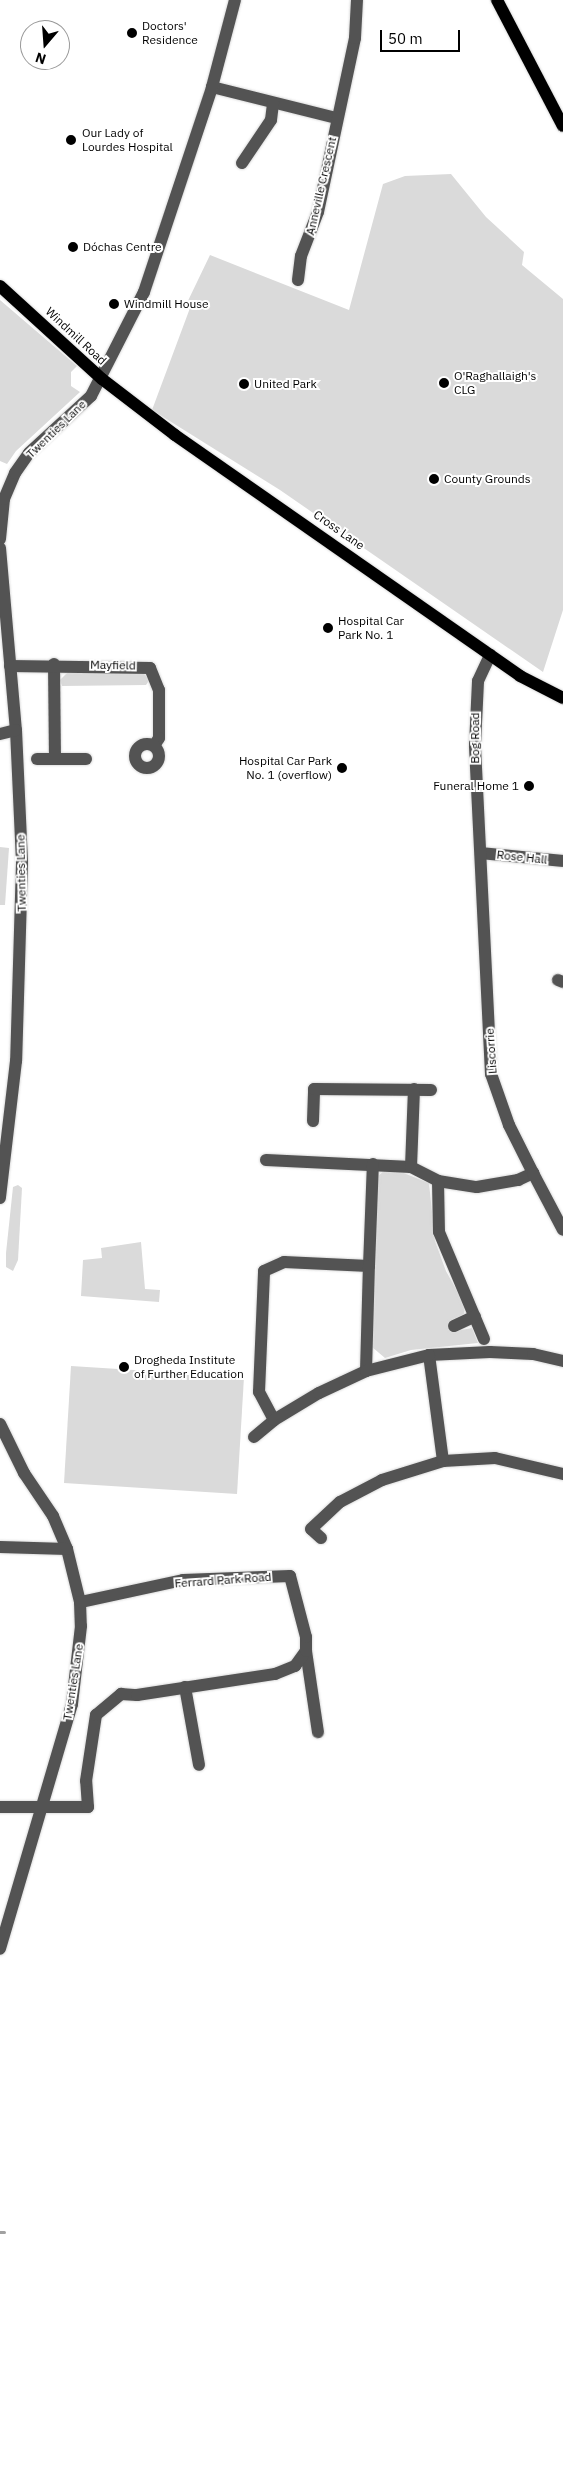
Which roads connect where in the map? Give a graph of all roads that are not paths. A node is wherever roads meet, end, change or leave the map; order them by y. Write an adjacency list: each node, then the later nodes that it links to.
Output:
1 (235, 0): 4 (street, Windmill Road)
2 (357, 0): 7 (street, Anneville Crescent)
3 (497, 0): 6 (main road)
4 (212, 87): 5 (street); 12 (street, Windmill Road)
5 (273, 103): 7 (street); 9 (street)
6 (560, 113): 8 (main road)
7 (336, 118): 10 (street, Anneville Crescent)
8 (563, 126)
9 (242, 163)
10 (298, 280)
11 (0, 286): 12 (main road, Windmill Road)
12 (102, 378): 13 (street, Twenties Lane); 16 (main road, Cross Lane)
13 (2, 498): 14 (street, Twenties Lane)
14 (0, 538)
15 (0, 548): 18 (street, Twenties Lane)
16 (490, 654): 19 (main road, Cross Lane); 26 (street, Bog Road)
17 (54, 664): 18 (street, Mayfield); 22 (street, Mayfield); 24 (street)
18 (10, 666): 20 (street, Twenties Lane)
19 (563, 698)
20 (16, 730): 21 (street); 31 (street, Twenties Lane)
21 (0, 734)
22 (154, 746)
23 (37, 759): 24 (street)
24 (55, 759): 25 (street)
25 (86, 759)
26 (481, 853): 27 (street, Rose Hall); 35 (street, Liscorrie)
27 (563, 861)
28 (414, 1089): 29 (street); 30 (street); 34 (street)
29 (431, 1090)
30 (313, 1120)
31 (3, 1156): 37 (street, Twenties Lane)
32 (266, 1160): 33 (street)
33 (373, 1164): 34 (street); 39 (street)
34 (411, 1168): 36 (street)
35 (533, 1173): 36 (street); 38 (street, Liscorrie)
36 (438, 1181): 40 (street)
37 (0, 1198)
38 (563, 1230)
39 (369, 1266): 45 (street); 46 (street)
40 (475, 1316): 41 (street); 42 (street)
41 (454, 1326)
42 (484, 1339)
43 (429, 1355): 44 (street); 45 (street); 49 (street)
44 (563, 1361)
45 (366, 1371): 46 (street)
46 (274, 1420): 48 (street)
47 (0, 1424): 53 (street, Twenties Lane)
48 (254, 1437)
49 (443, 1461): 50 (street); 51 (street)
50 (563, 1474)
51 (321, 1538)
52 (0, 1547): 53 (street)
53 (67, 1549): 54 (street, Twenties Lane)
54 (80, 1602): 55 (street, Ferrard Park Road); 60 (street, Twenties Lane)
55 (306, 1651): 56 (street); 57 (street, Ferrard Park Road)
56 (185, 1687): 58 (street); 60 (street)
57 (318, 1732)
58 (199, 1765)
59 (0, 1807): 60 (street)
60 (43, 1807): 61 (street, Twenties Lane)
61 (0, 1949)

